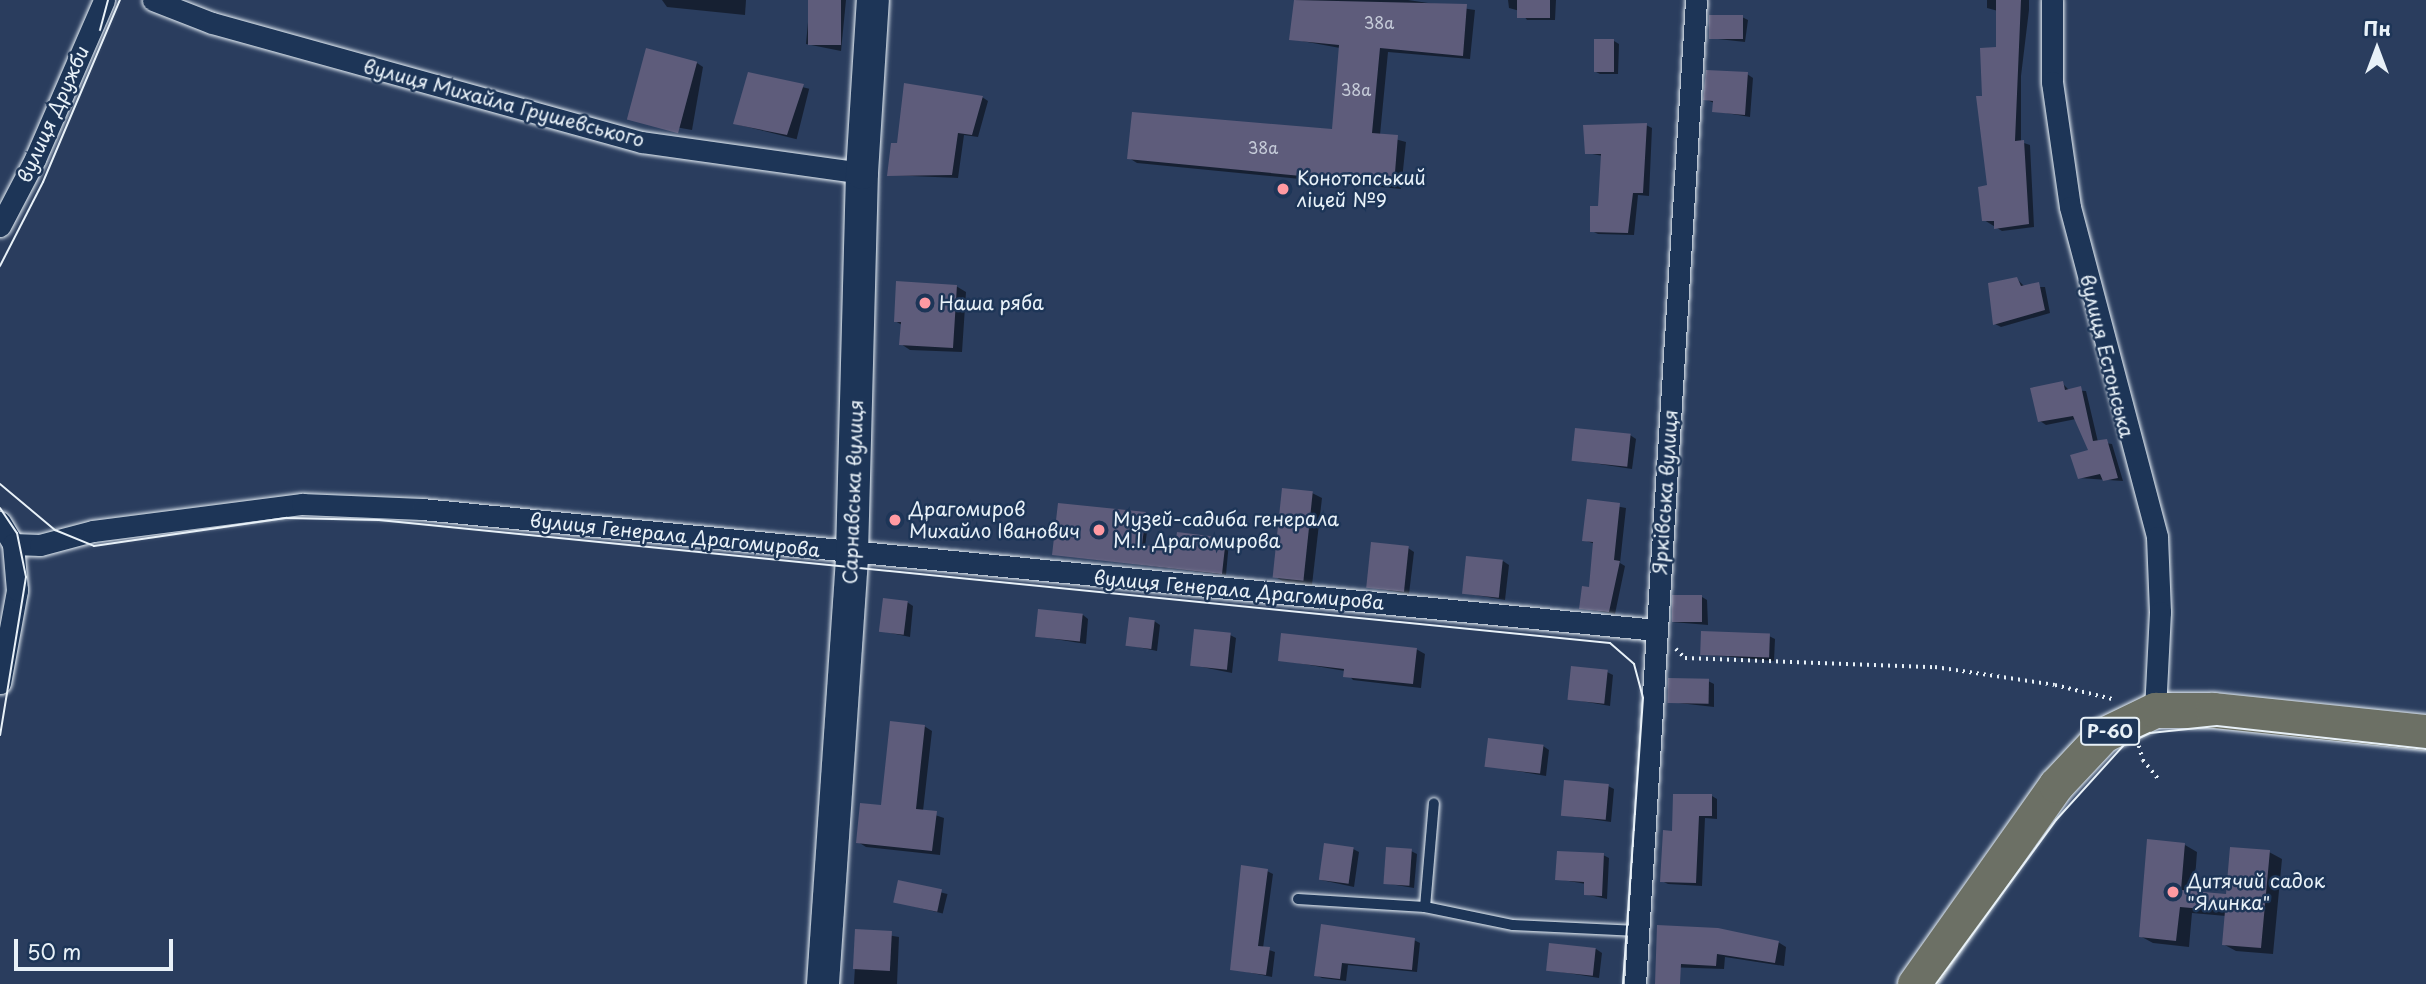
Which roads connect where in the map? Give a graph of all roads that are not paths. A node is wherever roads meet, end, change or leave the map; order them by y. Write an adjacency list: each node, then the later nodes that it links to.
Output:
1 (104, 0): 7 (street, вулиця Дружби)
2 (153, 0): 6 (street, вулиця Михайла Грушевського)
3 (873, 0): 6 (street, Сарнавська вулиця)
4 (1696, 0): 11 (street, Ярківська вулиця)
5 (2053, 0): 13 (street, вулиця Естонська)
6 (862, 173): 10 (street, Сарнавська вулиця)
7 (0, 226)
8 (0, 522): 9 (street)
9 (13, 544): 10 (street, вулиця Генерала Драгомирова); 12 (street)
10 (852, 554): 11 (street, вулиця Генерала Драгомирова); 19 (street, Сарнавська вулиця)
11 (1657, 630): 18 (street, Ярківська вулиця)
12 (0, 683)
13 (2144, 715): 14 (main road, Р-60); 21 (main road, Р-60)
14 (2426, 732)
15 (1434, 803): 17 (lane)
16 (1298, 899): 17 (lane)
17 (1425, 907): 18 (lane)
18 (1638, 931): 20 (street, Ярківська вулиця)
19 (823, 984)
20 (1635, 984)
21 (1915, 984)

